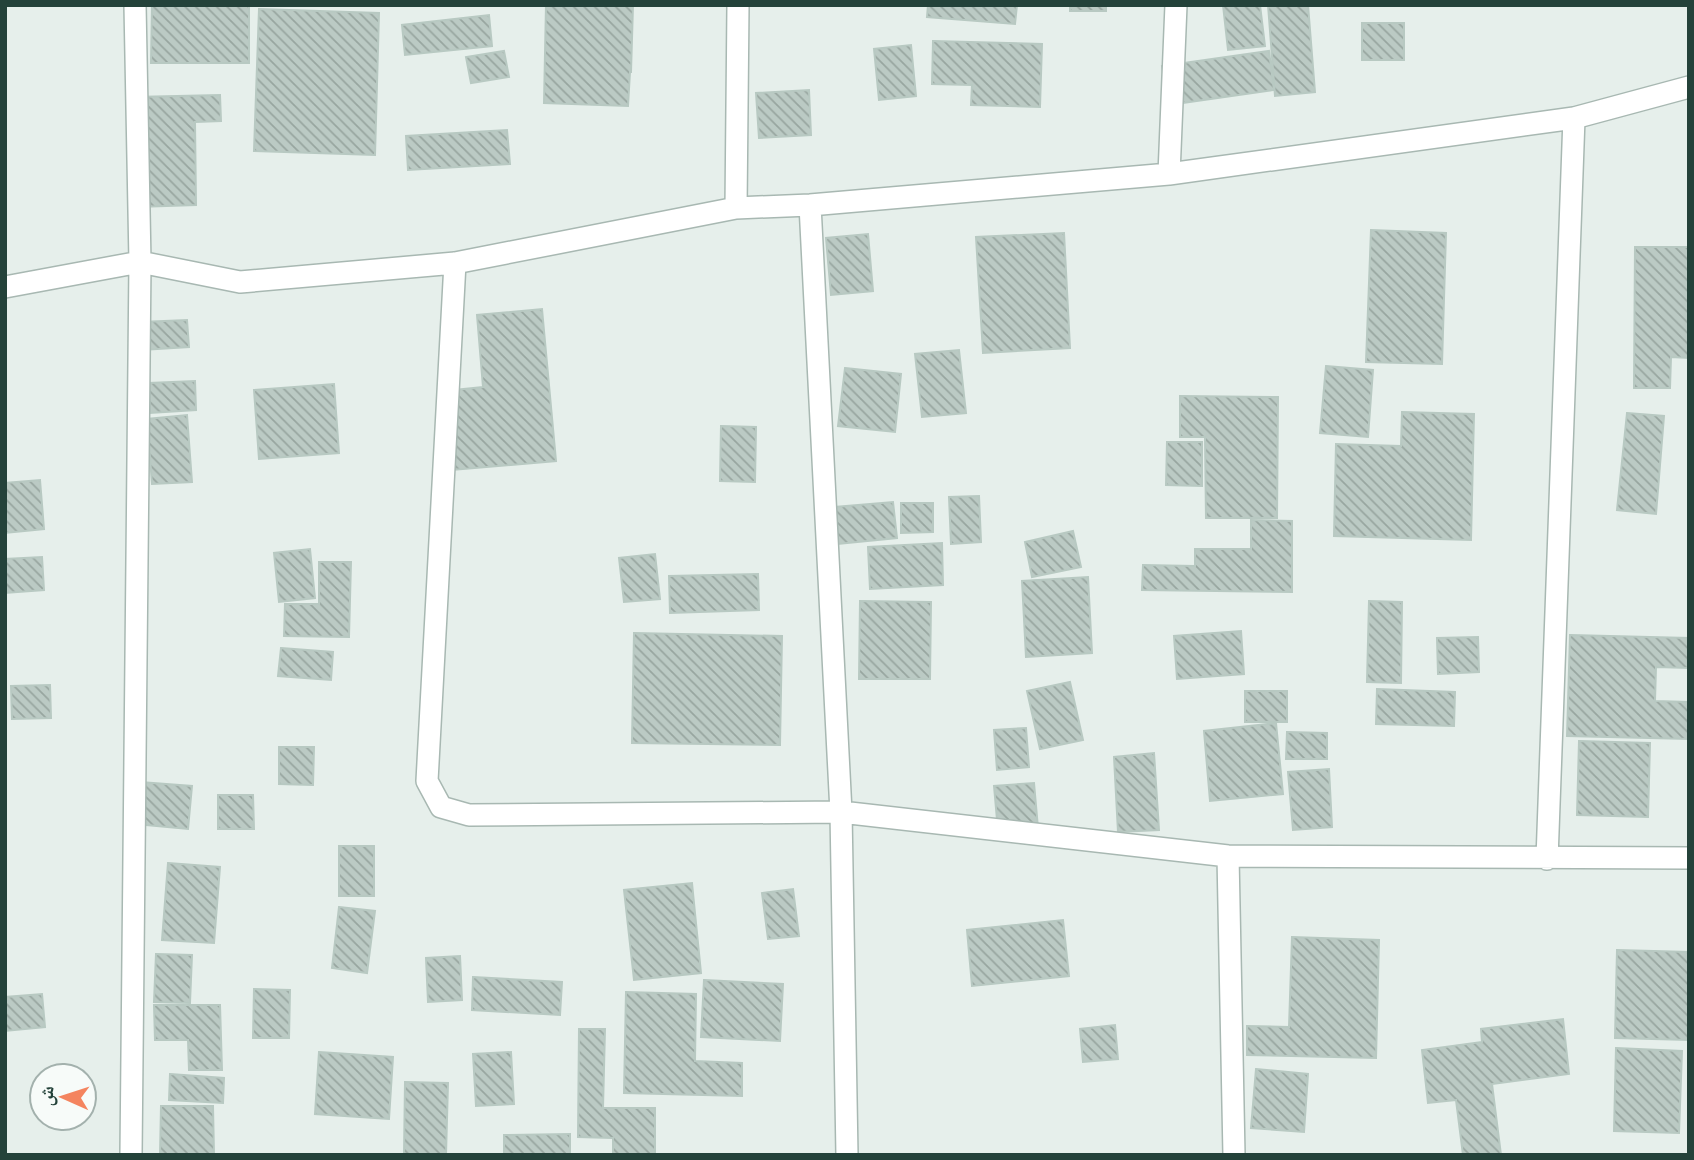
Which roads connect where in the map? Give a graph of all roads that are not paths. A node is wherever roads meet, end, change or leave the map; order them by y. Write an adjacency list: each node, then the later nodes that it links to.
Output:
1 (135, 5): 9 (street)
2 (738, 5): 8 (street)
3 (1175, 5): 6 (street)
4 (1689, 87): 5 (street)
5 (1574, 118): 6 (street); 15 (street)
6 (1170, 174): 7 (street)
7 (810, 205): 8 (street); 12 (street)
8 (736, 208): 10 (street)
9 (140, 262): 10 (street); 11 (street); 16 (street)
10 (455, 263): 12 (street)
11 (5, 288)
12 (841, 812): 13 (street); 17 (street)
13 (1228, 856): 15 (street); 18 (street)
14 (1689, 858): 15 (street)
15 (1547, 859)
16 (131, 1155)
17 (847, 1155)
18 (1234, 1155)

